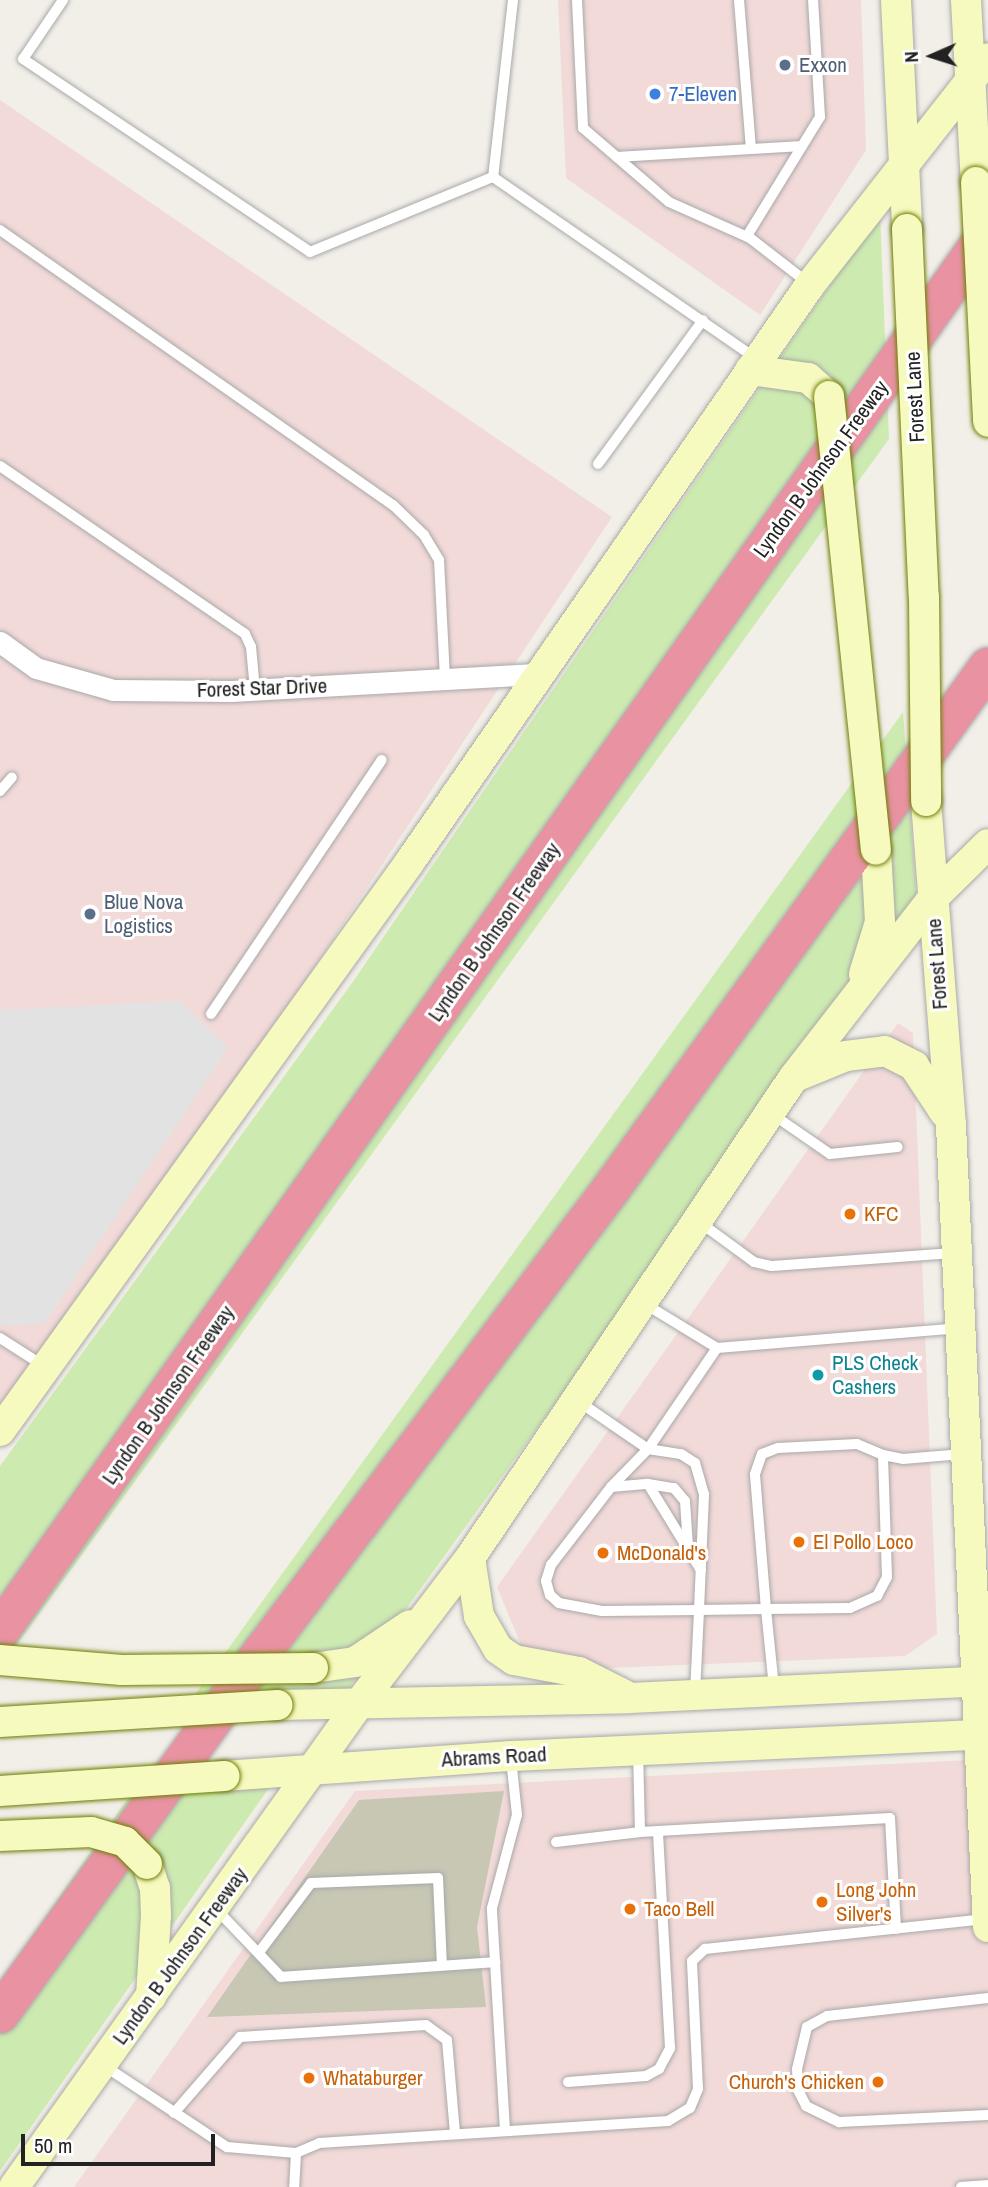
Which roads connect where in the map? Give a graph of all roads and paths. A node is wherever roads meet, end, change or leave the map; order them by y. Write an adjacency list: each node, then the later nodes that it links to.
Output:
1 (63, 0): 14 (lane)
2 (513, 0): 14 (lane)
3 (577, 0): 12 (lane)
4 (739, 0): 11 (lane)
5 (813, 0): 10 (lane)
6 (895, 0): 13 (main road, Forest Lane)
7 (967, 0): 9 (main road)
8 (988, 58): 9 (main road)
9 (971, 85): 13 (main road); 21 (main road, bridge)
10 (802, 146): 11 (lane); 17 (lane)
11 (751, 149): 12 (lane)
12 (617, 157): 17 (lane)
13 (906, 167): 18 (main road); 33 (main road, Forest Lane, bridge)
14 (493, 177): 19 (lane)
15 (0, 230): 27 (lane)
16 (988, 232): 60 (highway, Lyndon B Johnson Freeway)
17 (747, 236): 18 (lane)
18 (810, 285): 20 (main road)
19 (703, 320): 20 (lane); 22 (lane)
20 (754, 364): 25 (main road); 34 (main road, bridge)
21 (988, 422)
22 (598, 464)
23 (0, 466): 28 (lane)
24 (0, 642): 28 (street, Forest Star Drive)
25 (536, 674): 27 (street, Forest Star Drive); 46 (main road)
26 (984, 676): 86 (highway)
27 (445, 679): 28 (street, Forest Star Drive)
28 (255, 690)
29 (382, 760): 35 (lane)
30 (12, 777): 31 (lane)
31 (0, 791)
32 (988, 844): 33 (main road, Lyndon B Johnson Freeway)
33 (932, 899): 34 (main road, Lyndon B Johnson Freeway); 38 (main road, Forest Lane)
34 (857, 994): 36 (main road, Lyndon B Johnson Freeway)
35 (211, 1014)
36 (794, 1077): 37 (main road, Lyndon B Johnson Freeway); 38 (main road)
37 (769, 1113): 39 (lane); 40 (main road, Lyndon B Johnson Freeway)
38 (951, 1125): 41 (main road, Forest Lane)
39 (898, 1147)
40 (698, 1221): 41 (lane); 42 (main road, Lyndon B Johnson Freeway)
41 (956, 1253): 43 (main road, Forest Lane)
42 (642, 1303): 45 (lane); 47 (main road, Lyndon B Johnson Freeway)
43 (959, 1328): 45 (lane); 50 (main road, Forest Lane)
44 (0, 1338): 46 (lane)
45 (717, 1348): 49 (lane)
46 (47, 1368): 48 (main road)
47 (578, 1401): 49 (lane); 55 (main road, Lyndon B Johnson Freeway)
48 (4, 1419)
49 (648, 1449): 53 (lane); 56 (lane)
50 (963, 1454): 51 (lane); 62 (main road, Forest Lane)
51 (883, 1455): 58 (lane); 58 (lane)
52 (649, 1485): 53 (lane); 54 (lane); 54 (lane)
53 (611, 1487): 57 (lane)
54 (688, 1548): 56 (lane)
55 (470, 1558): 59 (main road, Lyndon B Johnson Freeway); 65 (main road)
56 (701, 1570): 57 (lane)
57 (699, 1609): 58 (lane); 64 (lane)
58 (766, 1609): 63 (lane)
59 (428, 1613): 61 (main road, bridge); 66 (main road, Lyndon B Johnson Freeway)
60 (0, 1632)
61 (0, 1661)
62 (982, 1681): 63 (main road); 68 (main road, Forest Lane)
63 (774, 1691): 64 (main road)
64 (695, 1695): 65 (main road)
65 (630, 1698): 66 (main road)
66 (361, 1701): 67 (main road, bridge); 71 (main road, Lyndon B Johnson Freeway)
67 (0, 1722)
68 (983, 1734): 69 (main road, Abrams Road); 78 (main road, Forest Lane)
69 (638, 1750): 70 (main road, Abrams Road); 74 (lane)
70 (511, 1756): 71 (main road, Abrams Road); 82 (lane)
71 (313, 1768): 72 (main road, Abrams Road, bridge); 77 (main road, Lyndon B Johnson Freeway)
72 (0, 1791)
73 (658, 1831): 74 (lane); 80 (lane); 88 (lane)
74 (640, 1832): 76 (lane)
75 (0, 1836): 84 (main road, bridge)
76 (556, 1842)
77 (216, 1909): 81 (lane); 84 (main road, Lyndon B Johnson Freeway)
78 (988, 1919): 79 (main road, Forest Lane); 80 (lane)
79 (988, 1927)
80 (896, 1929): 91 (lane)
81 (260, 1951): 83 (lane); 83 (lane)
82 (495, 1962): 83 (lane); 91 (lane)
83 (442, 1965)
84 (151, 1997): 87 (main road, Lyndon B Johnson Freeway)
85 (988, 1998): 90 (lane)
86 (5, 2011)
87 (101, 2064): 89 (lane); 95 (main road, Lyndon B Johnson Freeway)
88 (568, 2081)
89 (174, 2113): 92 (lane); 93 (lane)
90 (988, 2115)
91 (505, 2130): 92 (lane)
92 (455, 2134): 93 (lane)
93 (296, 2153): 96 (lane)
94 (988, 2185): 97 (lane)
95 (14, 2187)
96 (295, 2187)
97 (961, 2187)

